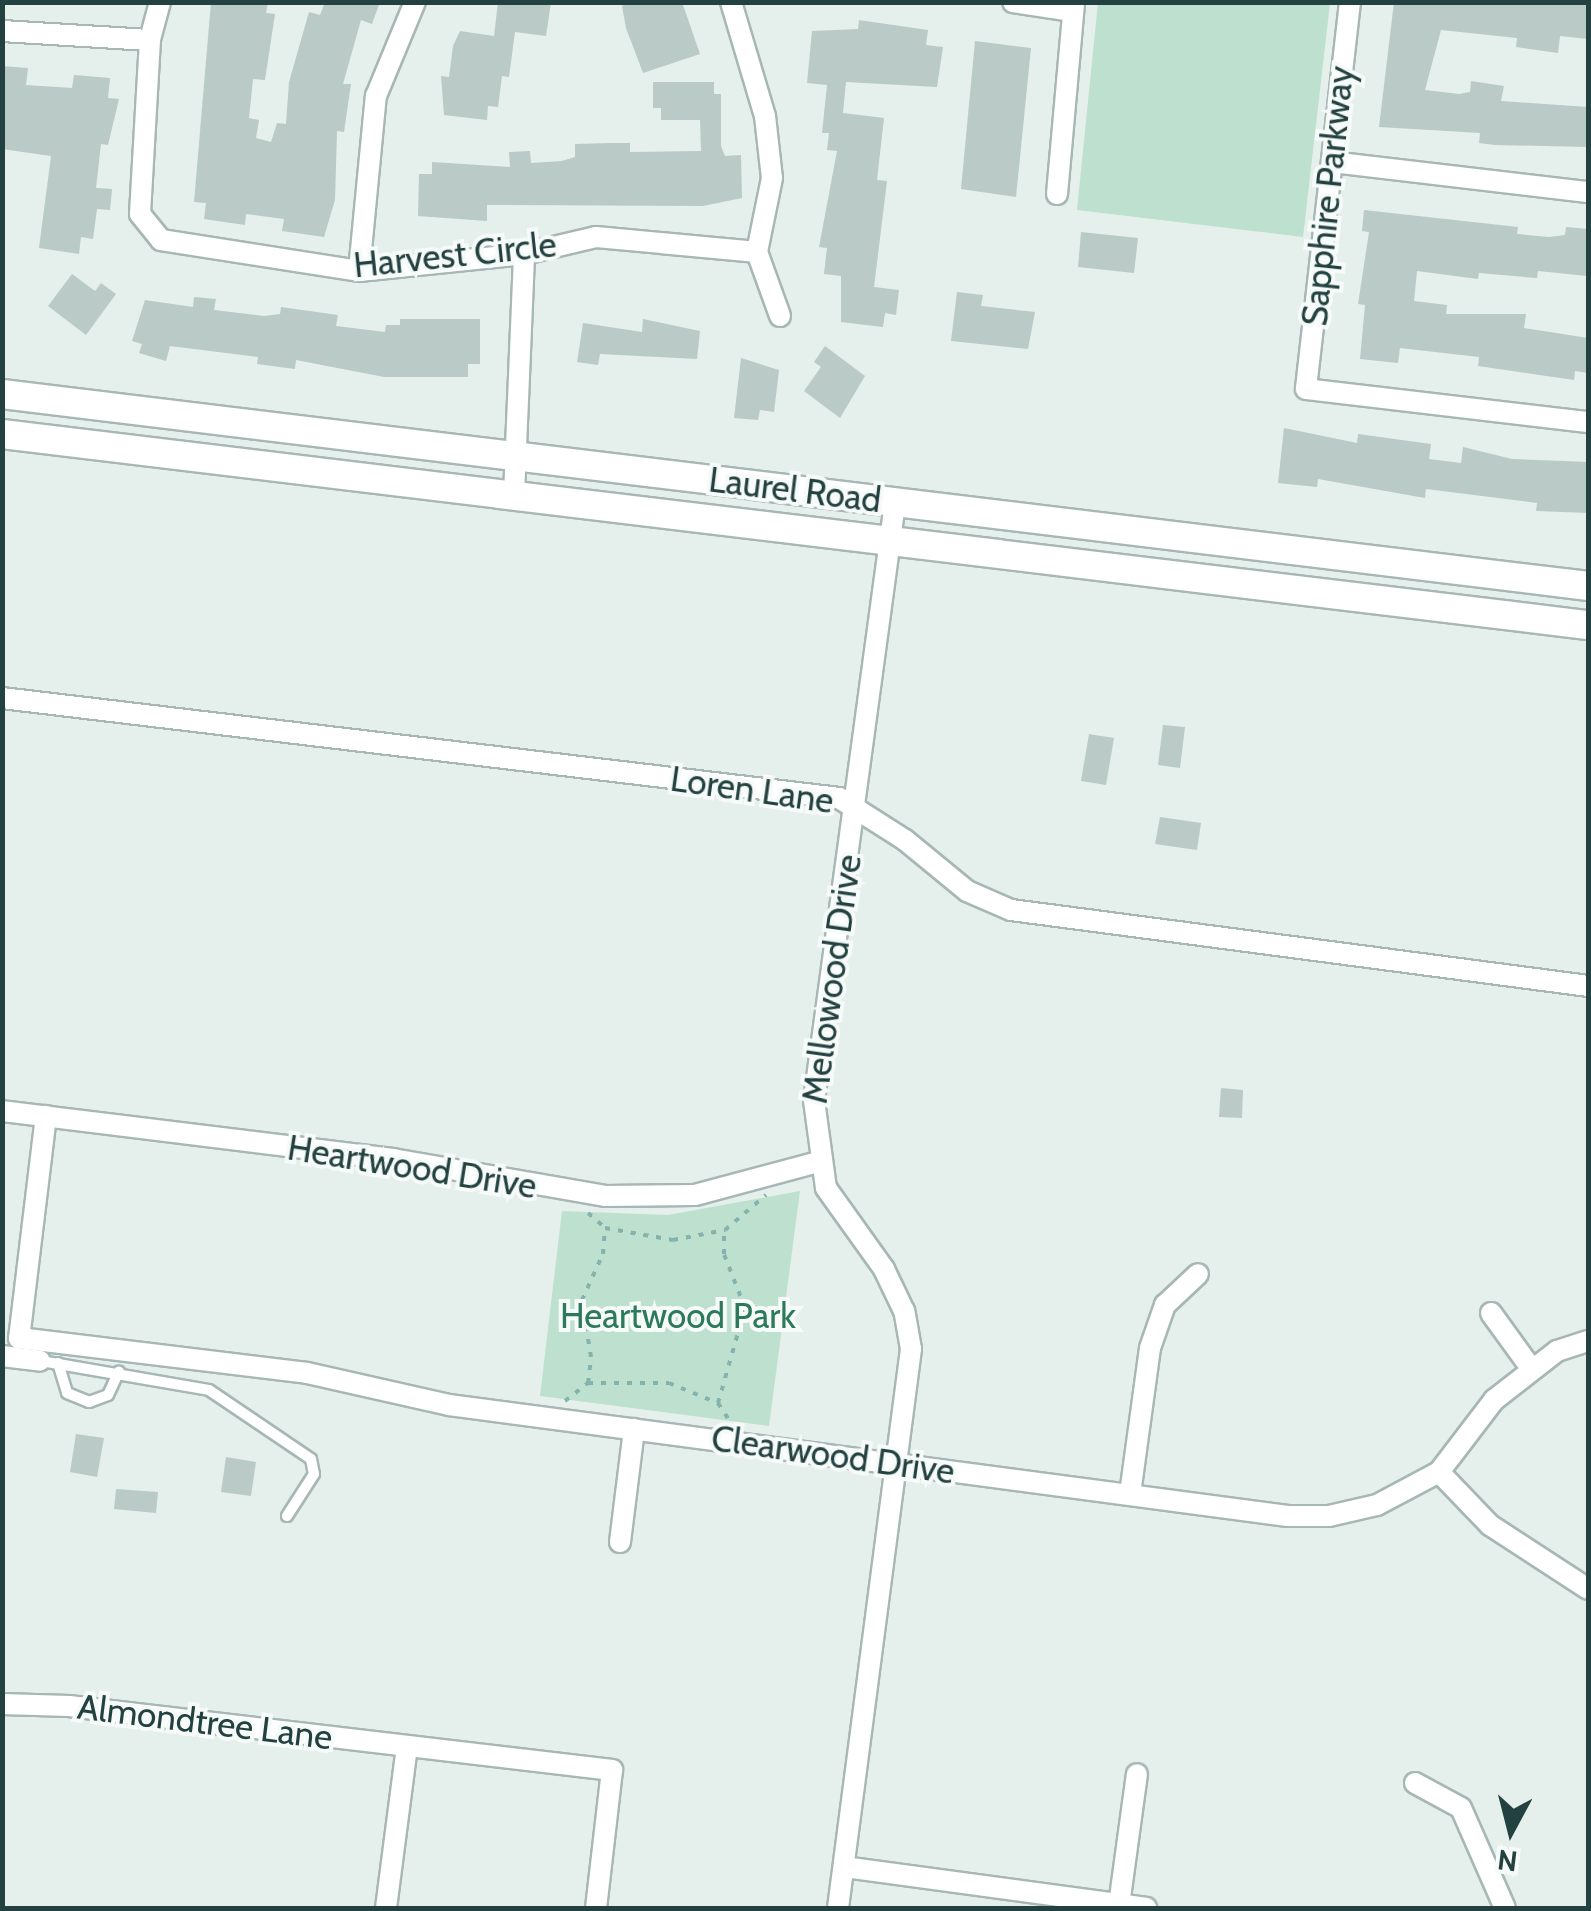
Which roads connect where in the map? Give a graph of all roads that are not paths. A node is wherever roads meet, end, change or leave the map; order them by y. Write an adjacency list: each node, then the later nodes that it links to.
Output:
1 (160, 2): 8 (street, Harvest Circle)
2 (414, 2): 14 (street)
3 (731, 2): 12 (street)
4 (1013, 2): 6 (street)
5 (1350, 2): 9 (street, Sapphire Parkway)
6 (1073, 7): 11 (street)
7 (2, 31): 8 (street)
8 (150, 40): 14 (street, Harvest Circle)
9 (1332, 162): 10 (street); 17 (street, Sapphire Parkway)
10 (1588, 192)
11 (1056, 194)
12 (756, 252): 13 (street, Harvest Circle); 15 (street)
13 (524, 254): 14 (street, Harvest Circle); 19 (street)
14 (359, 272)
15 (780, 316)
16 (2, 394): 19 (main road, Laurel Road)
17 (1588, 422)
18 (2, 434): 20 (main road, Laurel Road)
19 (517, 456): 20 (street); 21 (main road, Laurel Road)
20 (514, 495): 22 (main road, Laurel Road)
21 (894, 502): 22 (street, Mellowood Drive); 23 (main road, Laurel Road)
22 (890, 542): 24 (main road, Laurel Road); 28 (street, Mellowood Drive)
23 (1315, 554): 24 (main road); 25 (main road, Laurel Road)
24 (1226, 584): 26 (main road, Laurel Road)
25 (1588, 586)
26 (1588, 624)
27 (2, 698): 28 (street, Loren Lane)
28 (855, 806): 29 (street, Loren Lane); 32 (street, Mellowood Drive)
29 (1588, 986)
30 (2, 1111): 31 (street, Heartwood Drive)
31 (46, 1116): 32 (street, Heartwood Drive); 40 (street, Clearwood Drive)
32 (818, 1162): 41 (street, Mellowood Drive)
33 (1198, 1274): 43 (street)
34 (1490, 1312): 38 (street)
35 (1588, 1341): 38 (street, Clearwood Drive)
36 (2, 1356): 37 (street)
37 (49, 1362): 39 (lane); 39 (lane)
38 (1531, 1368): 42 (street, Clearwood Drive)
39 (119, 1371): 44 (lane)
40 (634, 1429): 41 (street, Clearwood Drive); 45 (street)
41 (900, 1464): 43 (street, Clearwood Drive); 51 (street, Mellowood Drive)
42 (1439, 1472): 43 (street, Clearwood Drive); 46 (street)
43 (1130, 1494)
44 (287, 1516)
45 (620, 1542)
46 (1588, 1589)
47 (2, 1704): 48 (street, Almondtree Lane)
48 (407, 1746): 53 (street); 54 (street, Almondtree Lane)
49 (1137, 1774): 52 (street)
50 (1414, 1783): 57 (street)
51 (844, 1867): 52 (street); 55 (street, Mellowood Drive)
52 (1118, 1905): 56 (street)
53 (386, 1908)
54 (596, 1908)
55 (838, 1908)
56 (1146, 1908)
57 (1506, 1908)

